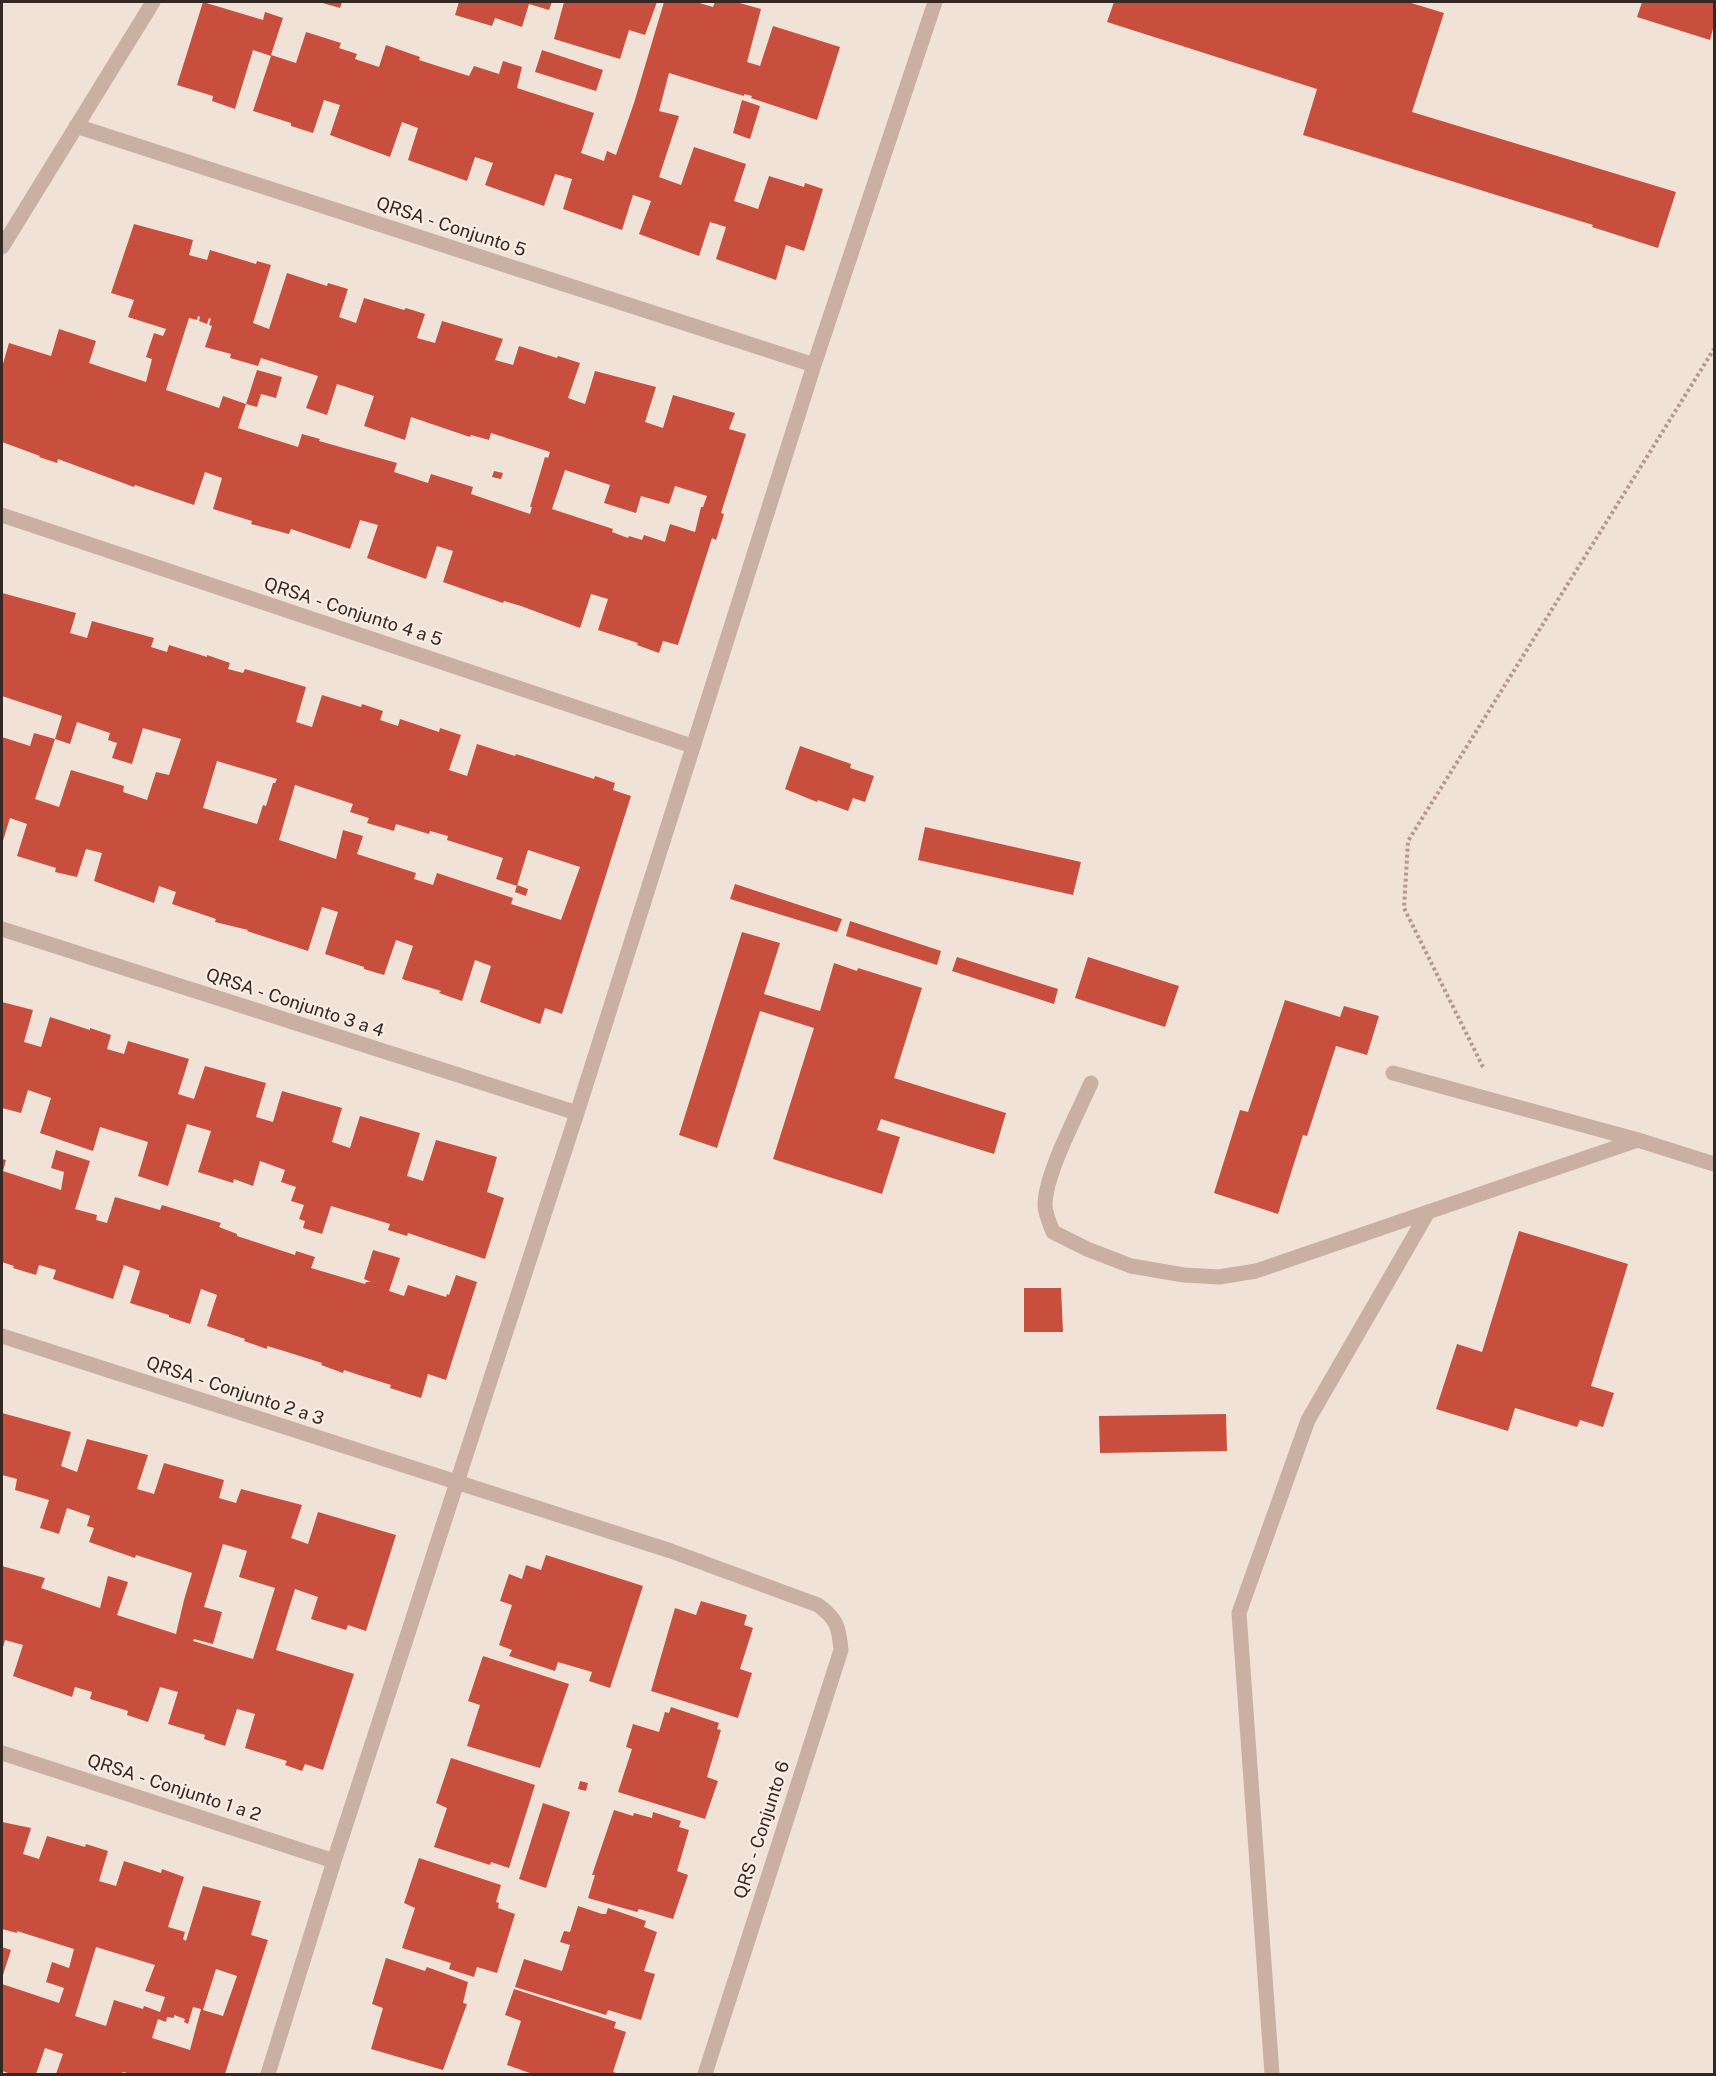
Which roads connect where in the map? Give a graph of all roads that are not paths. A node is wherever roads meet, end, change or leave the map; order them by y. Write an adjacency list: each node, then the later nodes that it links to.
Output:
1 (153, 2): 3 (street)
2 (935, 2): 5 (street)
3 (76, 126): 4 (street); 5 (street, QRSA - Conjunto 5)
4 (2, 247)
5 (814, 365): 7 (street)
6 (2, 515): 7 (street, QRSA - Conjunto 4 a 5)
7 (692, 746): 11 (street)
8 (2, 929): 11 (street, QRSA - Conjunto 3 a 4)
9 (1393, 1073): 12 (street)
10 (1091, 1083): 14 (street)
11 (577, 1113): 16 (street)
12 (1638, 1140): 13 (street); 14 (street)
13 (1714, 1164)
14 (1428, 1212): 22 (street)
15 (2, 1336): 16 (street, QRSA - Conjunto 2 a 3)
16 (457, 1483): 17 (street, QRSA - Conjunto 2 a 3); 19 (street)
17 (818, 1605): 21 (street, QRS - Conjunto 6)
18 (2, 1753): 19 (street, QRSA - Conjunto 1 a 2)
19 (334, 1861): 20 (street)
20 (268, 2074)
21 (705, 2074)
22 (1272, 2074)

